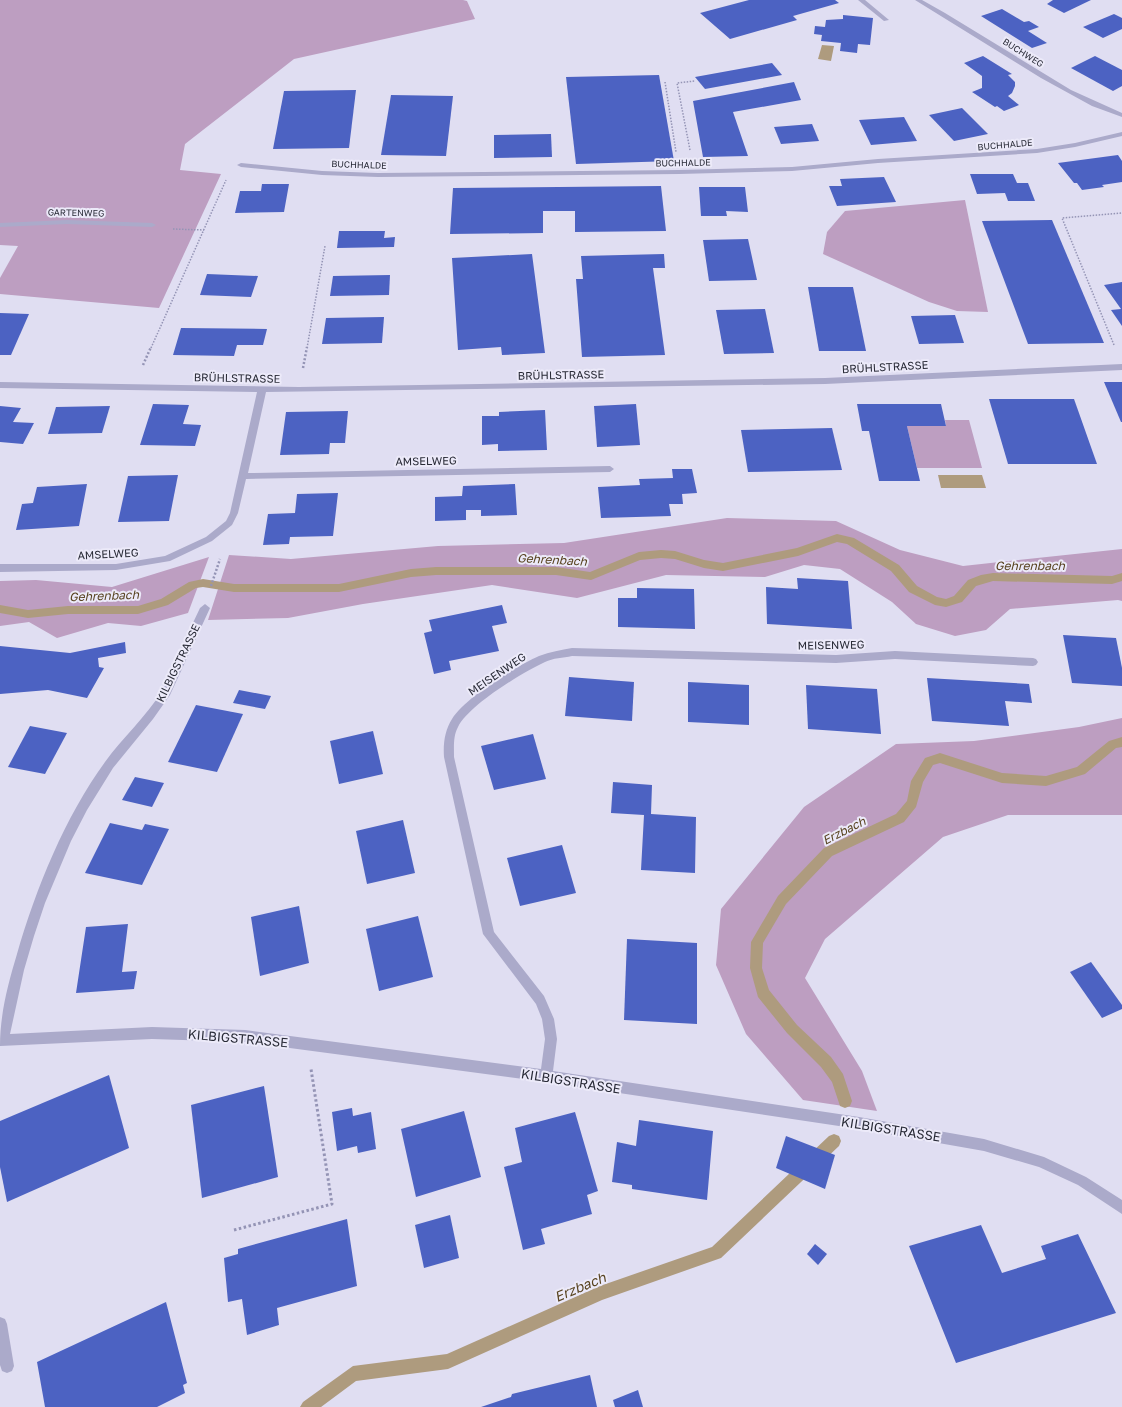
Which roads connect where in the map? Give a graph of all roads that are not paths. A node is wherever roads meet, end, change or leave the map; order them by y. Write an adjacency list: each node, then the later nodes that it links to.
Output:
1 (861, 0): 3 (street)
2 (918, 0): 4 (street, BUCHWEG)
3 (886, 20)
4 (1122, 115)
5 (1122, 135): 6 (street, BUCHHALDE)
6 (241, 165)
7 (0, 225): 8 (street, GARTENWEG)
8 (152, 225)
9 (1122, 367): 11 (street, BRÜHLSTRASSE)
10 (0, 385): 11 (street, BRÜHLSTRASSE)
11 (262, 390): 13 (street, AMSELWEG)
12 (610, 469): 13 (street, AMSELWEG)
13 (243, 476): 14 (street, AMSELWEG)
14 (0, 568)
15 (205, 608): 17 (street, KILBIGSTRASSE)
16 (1033, 662): 18 (street, MEISENWEG)
17 (2, 1040): 18 (street, KILBIGSTRASSE)
18 (546, 1076): 19 (street, KILBIGSTRASSE)
19 (1122, 1208)
20 (0, 1324): 21 (street)
21 (7, 1366)

